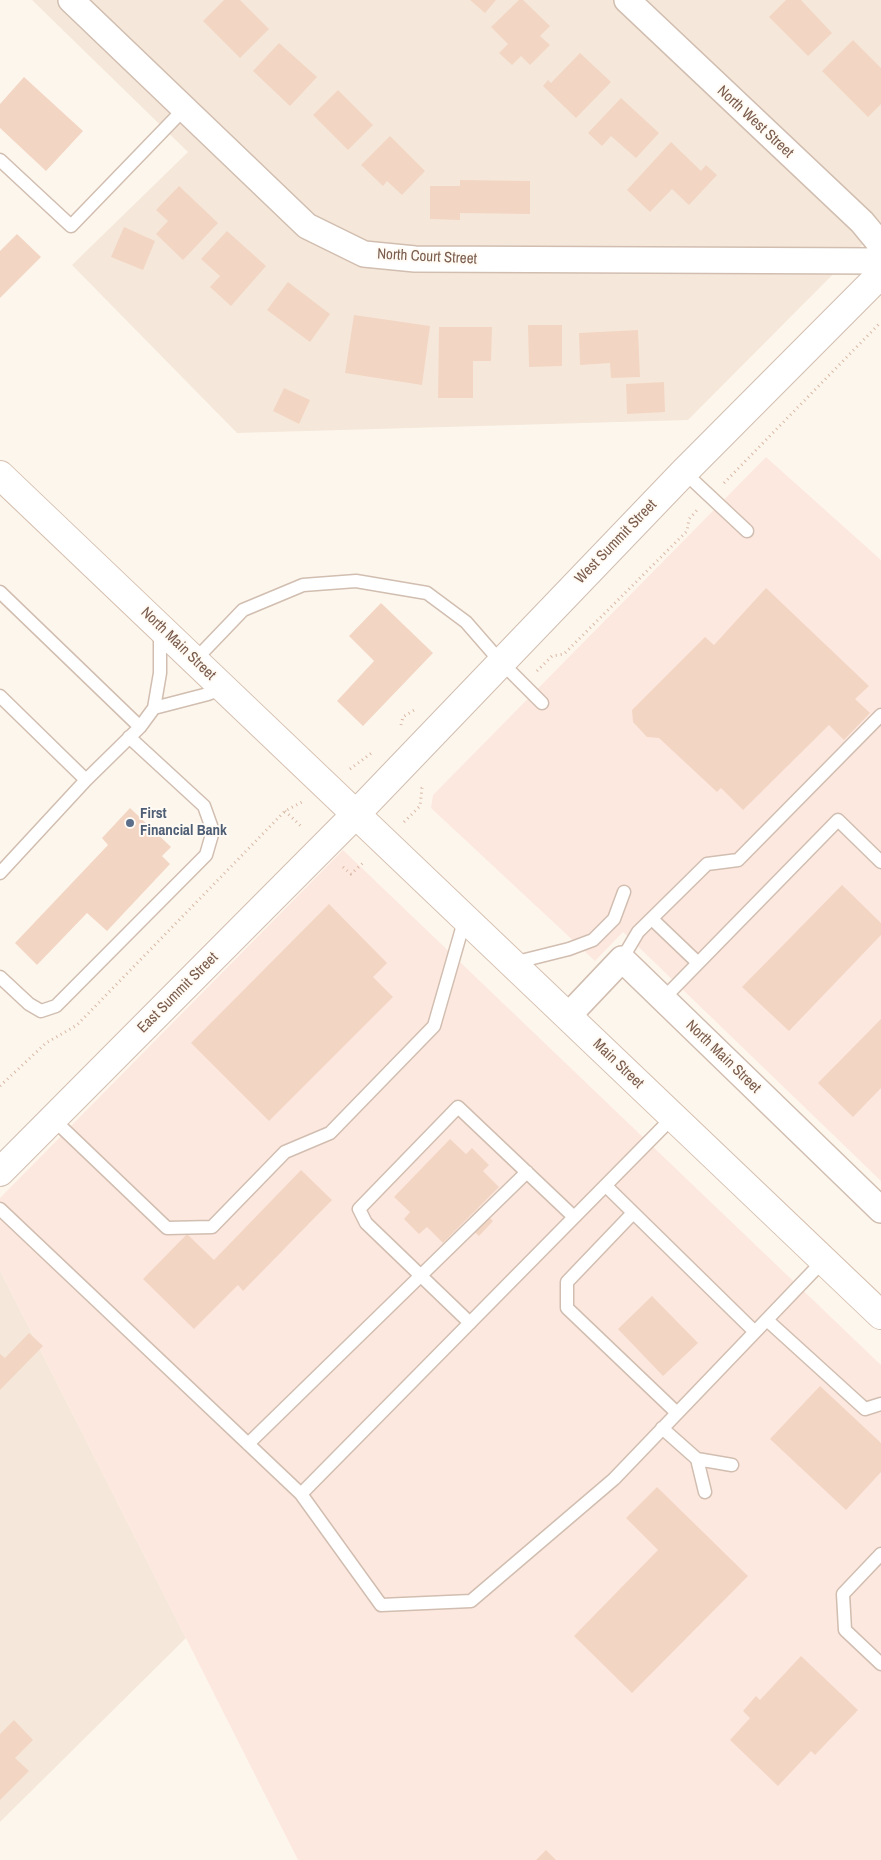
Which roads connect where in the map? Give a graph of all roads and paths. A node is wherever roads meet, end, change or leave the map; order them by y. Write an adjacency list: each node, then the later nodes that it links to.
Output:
1 (71, 0): 3 (street, North Court Street)
2 (627, 0): 5 (street, North West Street)
3 (184, 109): 4 (lane); 6 (street, North Court Street)
4 (0, 160)
5 (881, 245)
6 (881, 261)
7 (881, 274): 9 (street, West Summit Street)
8 (881, 322): 11 (path)
9 (684, 472): 11 (lane); 16 (street, West Summit Street)
10 (0, 475): 14 (street, North Main Street)
11 (710, 496): 12 (lane); 17 (path)
12 (747, 531)
13 (0, 592): 23 (lane)
14 (160, 626): 15 (street, North Main Street); 21 (lane)
15 (195, 660): 16 (lane); 18 (street, North Main Street)
16 (500, 662): 17 (lane); 27 (street, West Summit Street)
17 (523, 684): 20 (lane)
18 (224, 688): 21 (lane); 27 (street, North Main Street)
19 (0, 696): 25 (lane)
20 (542, 703)
21 (154, 708): 23 (lane)
22 (881, 715): 34 (lane)
23 (140, 727): 24 (lane)
24 (129, 737): 25 (lane); 38 (lane)
25 (86, 780): 31 (lane)
26 (429, 781): 28 (path)
27 (356, 814): 28 (street, Main Street); 29 (street, East Summit Street)
28 (385, 842): 29 (path); 33 (street, Main Street)
29 (323, 847): 41 (path); 43 (street, East Summit Street)
30 (881, 862): 36 (lane)
31 (0, 873)
32 (624, 892): 37 (lane)
33 (466, 918): 37 (street, Main Street); 43 (lane)
34 (652, 919): 35 (lane); 36 (lane)
35 (622, 959): 39 (street, North Main Street); 40 (street)
36 (697, 962): 39 (lane)
37 (513, 963): 40 (street, Main Street)
38 (0, 977)
39 (663, 999): 48 (street, North Main Street)
40 (568, 1016): 42 (street, Main Street)
41 (0, 1086)
42 (673, 1116): 46 (lane); 51 (street, Main Street)
43 (53, 1119): 44 (street, East Summit Street)
44 (0, 1172)
45 (527, 1172): 50 (lane); 52 (lane); 52 (lane)
46 (606, 1186): 49 (lane); 50 (lane)
47 (0, 1209): 60 (lane)
48 (881, 1210)
49 (633, 1213): 56 (lane); 58 (lane)
50 (574, 1217): 55 (lane)
51 (824, 1260): 53 (street, Main Street); 54 (lane)
52 (421, 1276): 55 (lane); 60 (lane)
53 (881, 1315)
54 (767, 1320): 56 (lane); 57 (lane)
55 (470, 1323): 64 (lane)
56 (755, 1332): 58 (lane)
57 (881, 1404)
58 (678, 1413): 59 (lane)
59 (662, 1428): 61 (lane); 64 (lane)
60 (248, 1444): 64 (lane)
61 (697, 1459): 62 (lane); 63 (lane)
62 (732, 1465)
63 (705, 1492)
64 (301, 1494)
65 (881, 1554): 66 (lane)
66 (881, 1664)

